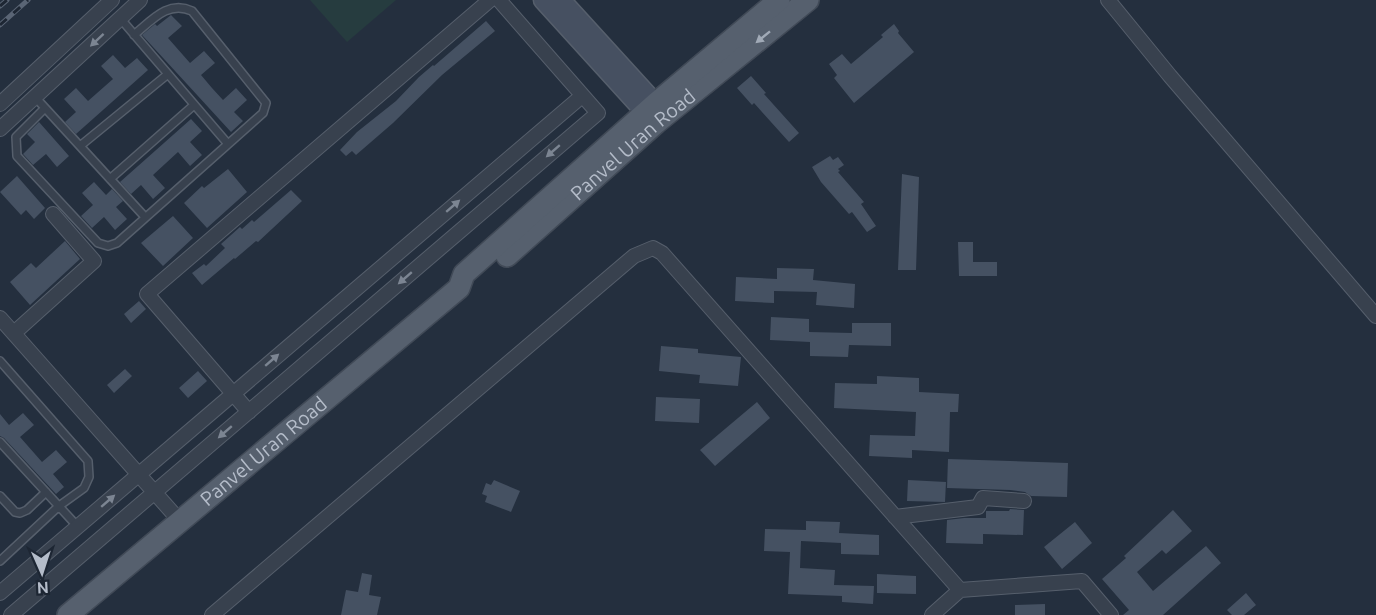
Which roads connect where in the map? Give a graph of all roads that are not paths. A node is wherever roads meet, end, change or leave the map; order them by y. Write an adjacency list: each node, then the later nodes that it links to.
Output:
1 (112, 0): 15 (street)
2 (140, 0): 10 (street)
3 (490, 0): 29 (street)
4 (499, 0): 13 (street)
5 (543, 0): 18 (main road)
6 (561, 0): 18 (main road)
7 (779, 0): 18 (main road, Panvel Uran Road)
8 (808, 0): 18 (main road, Panvel Uran Road, one-way to 18)
9 (1108, 0): 25 (street)
10 (120, 18): 11 (lane); 14 (street, one-way to 14)
11 (134, 35): 12 (lane); 20 (lane)
12 (168, 74): 16 (lane); 21 (lane)
13 (582, 96): 29 (street, one-way to 13); 30 (street, one-way to 30)
14 (35, 97): 17 (lane); 19 (street)
15 (0, 104)
16 (194, 105): 20 (lane); 22 (lane)
17 (45, 108): 21 (lane); 24 (lane)
18 (655, 114): 39 (main road, Panvel Uran Road)
19 (0, 129)
20 (228, 144): 24 (lane)
21 (80, 146): 22 (lane)
22 (110, 179): 24 (lane)
23 (53, 214): 27 (street)
24 (146, 217)
25 (1376, 316)
26 (0, 318): 27 (street)
27 (14, 333): 32 (street)
28 (0, 361): 37 (lane)
29 (233, 394): 30 (street); 32 (street)
30 (249, 412): 34 (street, one-way to 34)
31 (0, 442): 33 (lane)
32 (139, 474): 34 (street); 40 (street, one-way to 32)
33 (46, 492): 35 (lane); 37 (lane)
34 (154, 492): 39 (street); 45 (street)
35 (0, 496)
36 (1024, 501): 38 (street)
37 (59, 507): 40 (lane); 41 (lane)
38 (895, 517): 42 (street); 47 (street)
39 (179, 520): 46 (main road, Panvel Uran Road)
40 (78, 527): 43 (street)
41 (0, 561)
42 (960, 590): 44 (street); 48 (street)
43 (0, 593)
44 (941, 613)
45 (11, 615)
46 (68, 615)
47 (212, 615)
48 (1111, 615)

